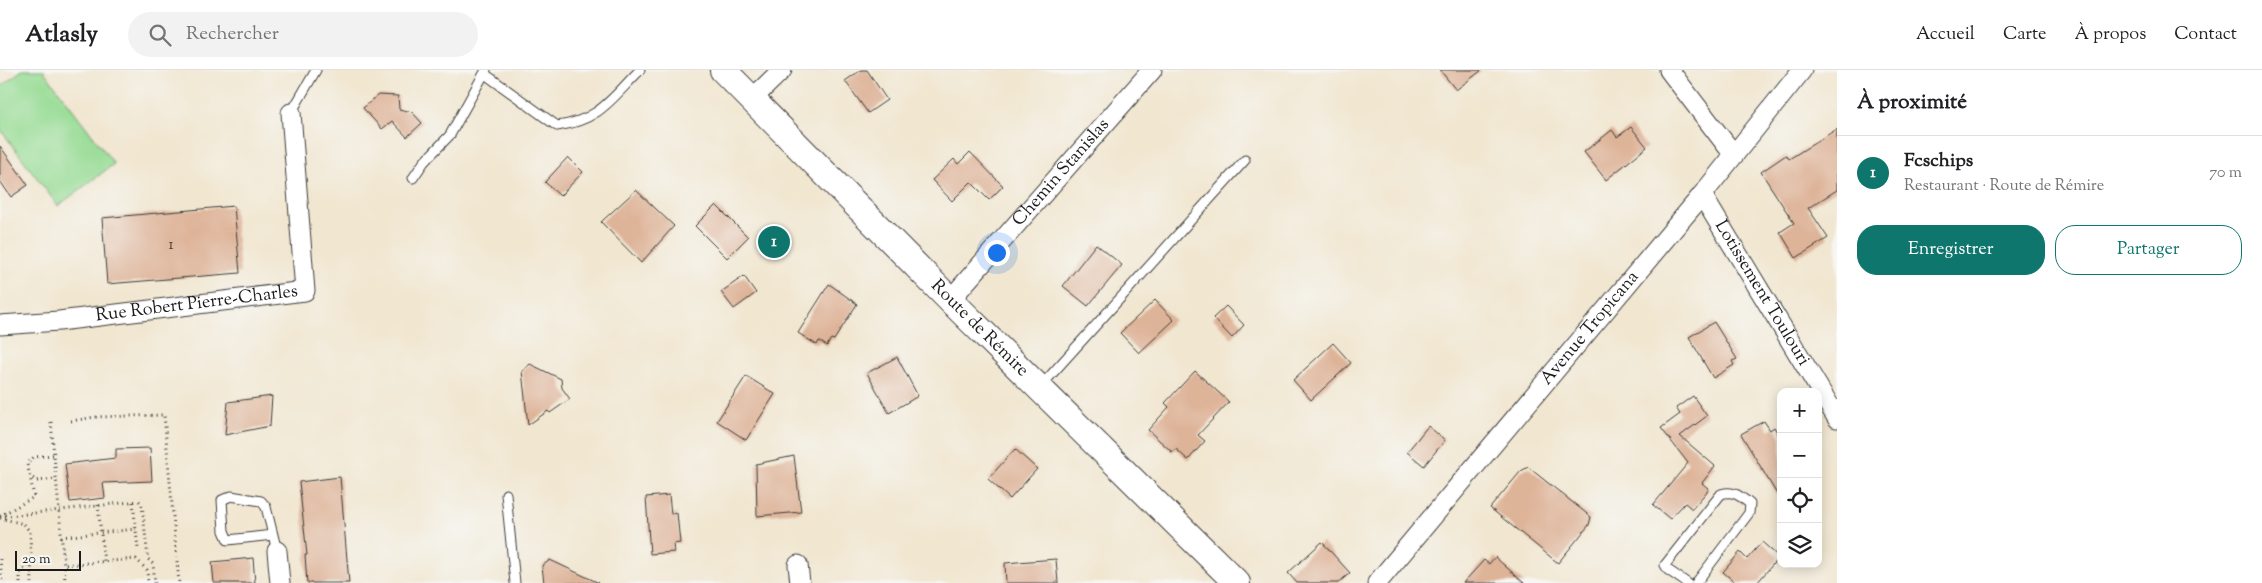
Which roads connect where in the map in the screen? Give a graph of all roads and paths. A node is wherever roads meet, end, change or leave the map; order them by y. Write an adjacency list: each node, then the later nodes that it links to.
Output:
1 (316, 70): 10 (lane)
2 (640, 70): 8 (lane)
3 (723, 70): 9 (main road, Route de Rémire)
4 (782, 70): 9 (street)
5 (1152, 70): 15 (street, Chemin Stanislas)
6 (1669, 70): 11 (street)
7 (1802, 70): 11 (street, Avenue Tropicana)
8 (486, 72): 13 (lane)
9 (752, 99): 15 (main road, Route de Rémire)
10 (291, 113): 16 (street, Rue Robert Pierre-Charles)
11 (1734, 155): 14 (street, Avenue Tropicana)
12 (1245, 160): 17 (lane)
13 (413, 178)
14 (1702, 194): 18 (street, Lotissement Toulouri); 48 (street, Avenue Tropicana)
15 (950, 300): 17 (main road, Route de Rémire)
16 (0, 325)
17 (1040, 387): 47 (main road, Route de Rémire)
18 (1837, 418)
19 (71, 421): 44 (path)
20 (51, 422): 21 (path)
21 (54, 455): 22 (path); 23 (path)
22 (30, 476): 23 (path); 28 (path)
23 (56, 479): 27 (path)
24 (506, 494): 46 (lane)
25 (133, 502): 26 (path); 29 (path); 43 (path)
26 (98, 506): 27 (path); 30 (path)
27 (58, 510): 28 (path); 31 (path)
28 (0, 517): 35 (path)
29 (136, 529): 30 (path); 33 (path)
30 (101, 533): 31 (path); 36 (path)
31 (61, 537): 37 (path)
32 (275, 543): 32 (lane); 45 (street)
33 (138, 549)
34 (0, 558): 38 (path)
35 (32, 560): 39 (path); 40 (path)
36 (104, 562): 37 (path); 42 (path)
37 (64, 565): 41 (path)
38 (2, 583)
39 (20, 583)
40 (32, 583)
41 (65, 583)
42 (148, 583)
43 (155, 583)
44 (179, 583)
45 (280, 583)
46 (515, 583)
47 (1237, 583)
48 (1377, 583)
49 (1687, 583): 50 (lane)
50 (1696, 583)

